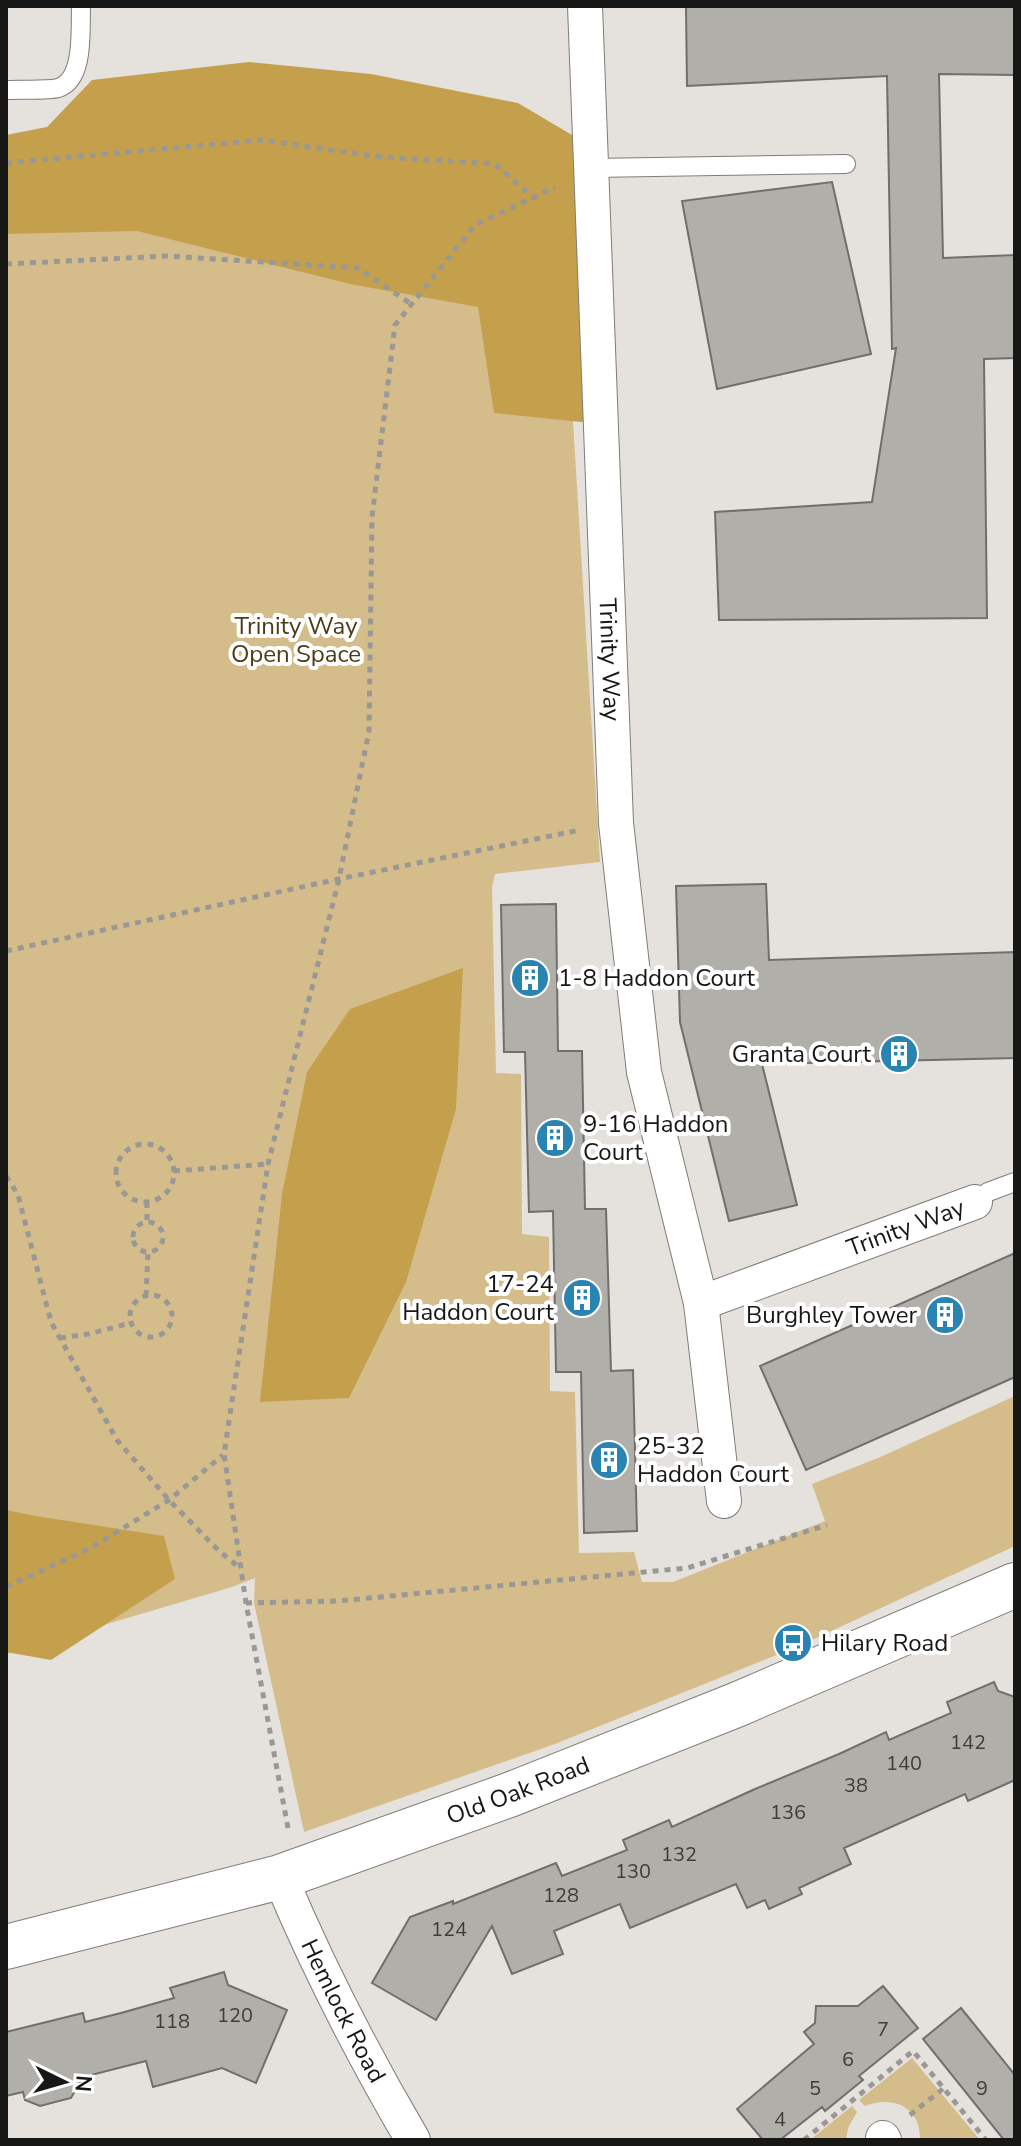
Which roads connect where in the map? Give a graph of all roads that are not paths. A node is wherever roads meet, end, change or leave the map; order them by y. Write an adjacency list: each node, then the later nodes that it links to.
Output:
1 (81, 6): 3 (lane)
2 (585, 6): 5 (street, Trinity Way)
3 (6, 90)
4 (846, 164): 5 (lane)
5 (592, 169): 8 (street, Trinity Way)
6 (1015, 1182): 7 (lane)
7 (975, 1202): 8 (street, Trinity Way)
8 (701, 1303): 9 (street, Trinity Way)
9 (724, 1501)
10 (1015, 1585): 11 (street, Old Oak Road)
11 (280, 1877): 12 (street, Old Oak Road); 13 (street, Hemlock Road)
12 (6, 1947)
13 (413, 2140)

